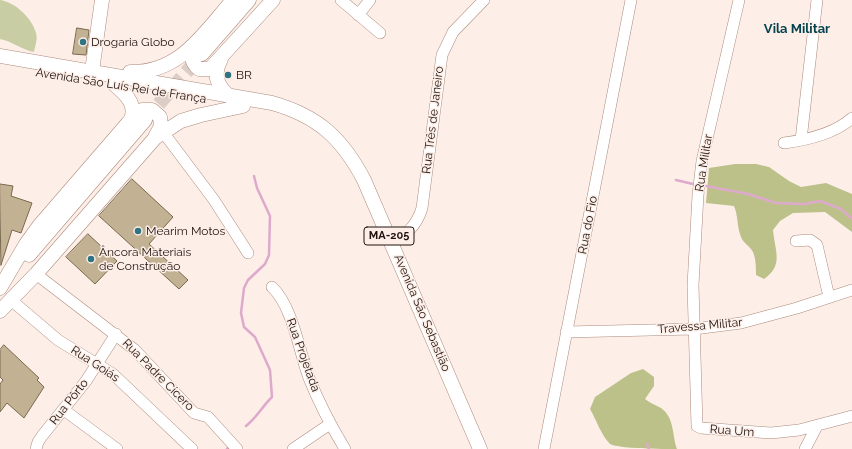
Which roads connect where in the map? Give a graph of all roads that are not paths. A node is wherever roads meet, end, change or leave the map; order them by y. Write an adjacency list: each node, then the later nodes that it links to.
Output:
1 (102, 0): 18 (main road)
2 (233, 0): 14 (main road)
3 (249, 0): 16 (main road)
4 (262, 0): 16 (main road)
5 (273, 0): 16 (main road)
6 (341, 0): 12 (street)
7 (370, 0): 12 (street)
8 (484, 0): 28 (street, Rua Três de Janeiro)
9 (632, 0): 38 (street, Rua do Fio)
10 (738, 0): 37 (street, Rua Militar)
11 (817, 0): 25 (street)
12 (358, 14): 13 (street)
13 (380, 33)
14 (203, 34): 16 (main road); 18 (main road)
15 (0, 56): 18 (main road, Avenida São Luís Rei de França)
16 (211, 58): 20 (main road)
17 (0, 66): 19 (main road, Avenida São Luís Rei de França)
18 (92, 72): 20 (main road, Avenida São Luís Rei de França)
19 (115, 85): 21 (main road, Avenida São Luís Rei de França); 23 (main road)
20 (228, 95): 28 (main road, Avenida São Sebastião / MA-205)
21 (242, 106): 24 (main road); 51 (main road, Avenida São Sebastião / MA-205)
22 (852, 118): 25 (street)
23 (128, 123): 24 (main road); 32 (main road)
24 (154, 129): 29 (street); 30 (main road); 34 (main road); 36 (main road)
25 (801, 140): 26 (street)
26 (784, 143)
27 (796, 241): 35 (street)
28 (392, 244): 52 (main road, Avenida São Sebastião / MA-205)
29 (248, 253)
30 (36, 274): 34 (main road); 39 (street, Rua Padre Cícero)
31 (272, 287): 43 (street, Rua Projetada)
32 (0, 288)
33 (852, 290): 35 (street, Travessa Militar)
34 (6, 297): 36 (main road); 40 (street, Rua Goiás)
35 (829, 297): 37 (street, Travessa Militar)
36 (0, 311)
37 (694, 329): 38 (street, Travessa Militar); 44 (street, Rua Um)
38 (566, 332): 53 (street, Rua do Fio)
39 (116, 334): 40 (street, Rua Pôrto); 48 (street, Rua Padre Cícero)
40 (97, 364): 41 (street, Rua Pôrto); 47 (street, Rua Goiás)
41 (64, 410): 45 (street, Rua Pôrto); 46 (street)
42 (852, 416): 44 (street)
43 (330, 424): 49 (street); 50 (street, Rua Projetada)
44 (817, 426): 54 (street)
45 (36, 449)
46 (117, 449)
47 (192, 449)
48 (237, 449)
49 (293, 449)
50 (345, 449)
51 (471, 449)
52 (480, 449)
53 (544, 449)
54 (804, 449)

